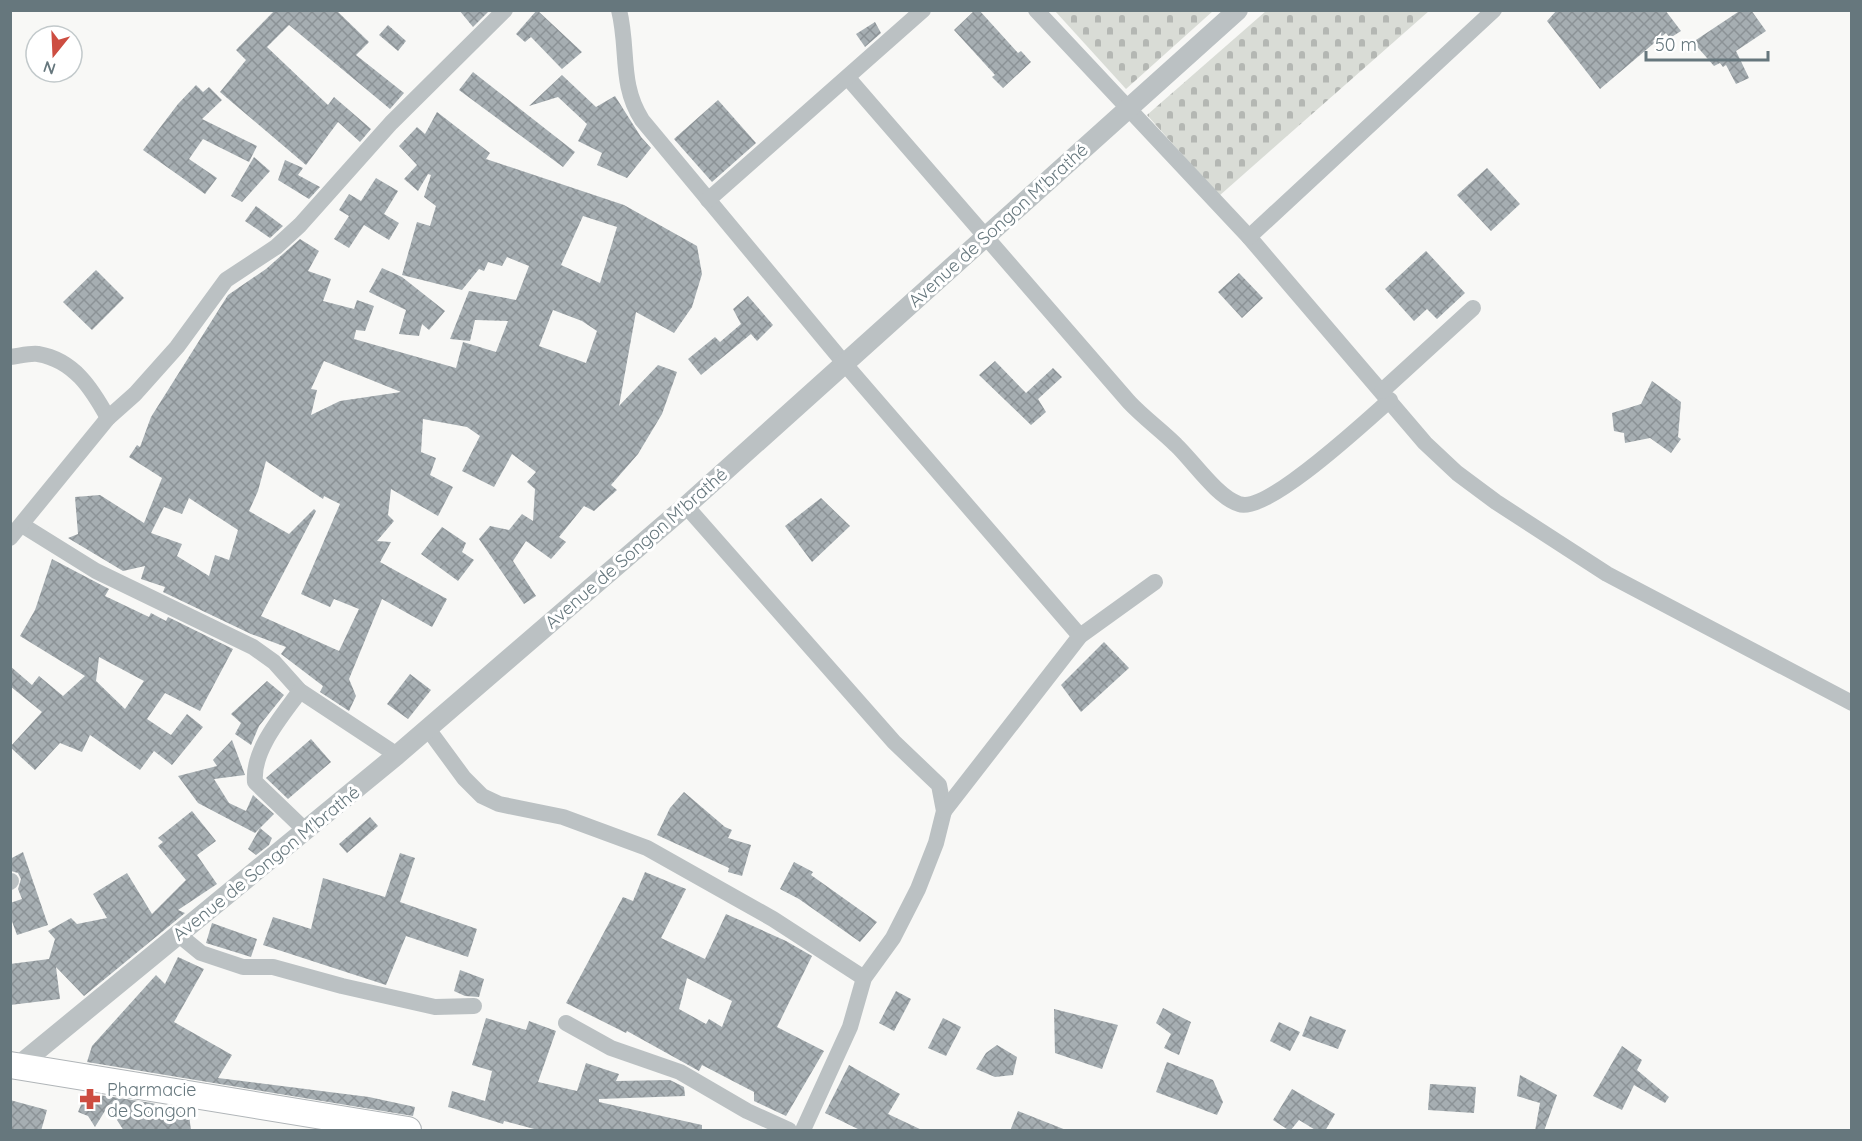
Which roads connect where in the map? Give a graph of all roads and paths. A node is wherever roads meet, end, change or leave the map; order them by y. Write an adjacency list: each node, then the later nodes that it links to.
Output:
1 (505, 10): 16 (street)
2 (619, 10): 9 (street)
3 (923, 10): 7 (street)
4 (1036, 10): 8 (street)
5 (1238, 10): 8 (street, Avenue de Songon M'brathé)
6 (1494, 10): 10 (street)
7 (848, 78): 9 (street); 11 (street)
8 (1130, 108): 10 (street); 11 (street, Avenue de Songon M'brathé)
9 (708, 200): 14 (street)
10 (1249, 237): 15 (street)
11 (984, 238): 14 (street, Avenue de Songon M'brathé); 15 (street)
12 (1473, 308): 15 (street)
13 (10, 357): 16 (street)
14 (844, 363): 17 (street, Avenue de Songon M'brathé); 20 (street)
15 (1386, 396): 22 (street)
16 (108, 418): 18 (street)
17 (686, 506): 23 (street, Avenue de Songon M'brathé); 25 (street)
18 (16, 532): 21 (street)
19 (1155, 582): 20 (street)
20 (1080, 636): 25 (street)
21 (300, 691): 24 (street); 26 (street)
22 (1851, 703)
23 (428, 729): 24 (street, Avenue de Songon M'brathé); 28 (street)
24 (397, 755): 26 (street, Avenue de Songon M'brathé)
25 (944, 811): 28 (street)
26 (306, 831): 27 (street, Avenue de Songon M'brathé)
27 (179, 935): 29 (street); 31 (street, Avenue de Songon M'brathé)
28 (864, 978): 34 (street)
29 (474, 1006)
30 (566, 1023): 33 (street)
31 (14, 1066): 32 (main road)
32 (408, 1131)
33 (789, 1131)
34 (803, 1131)

